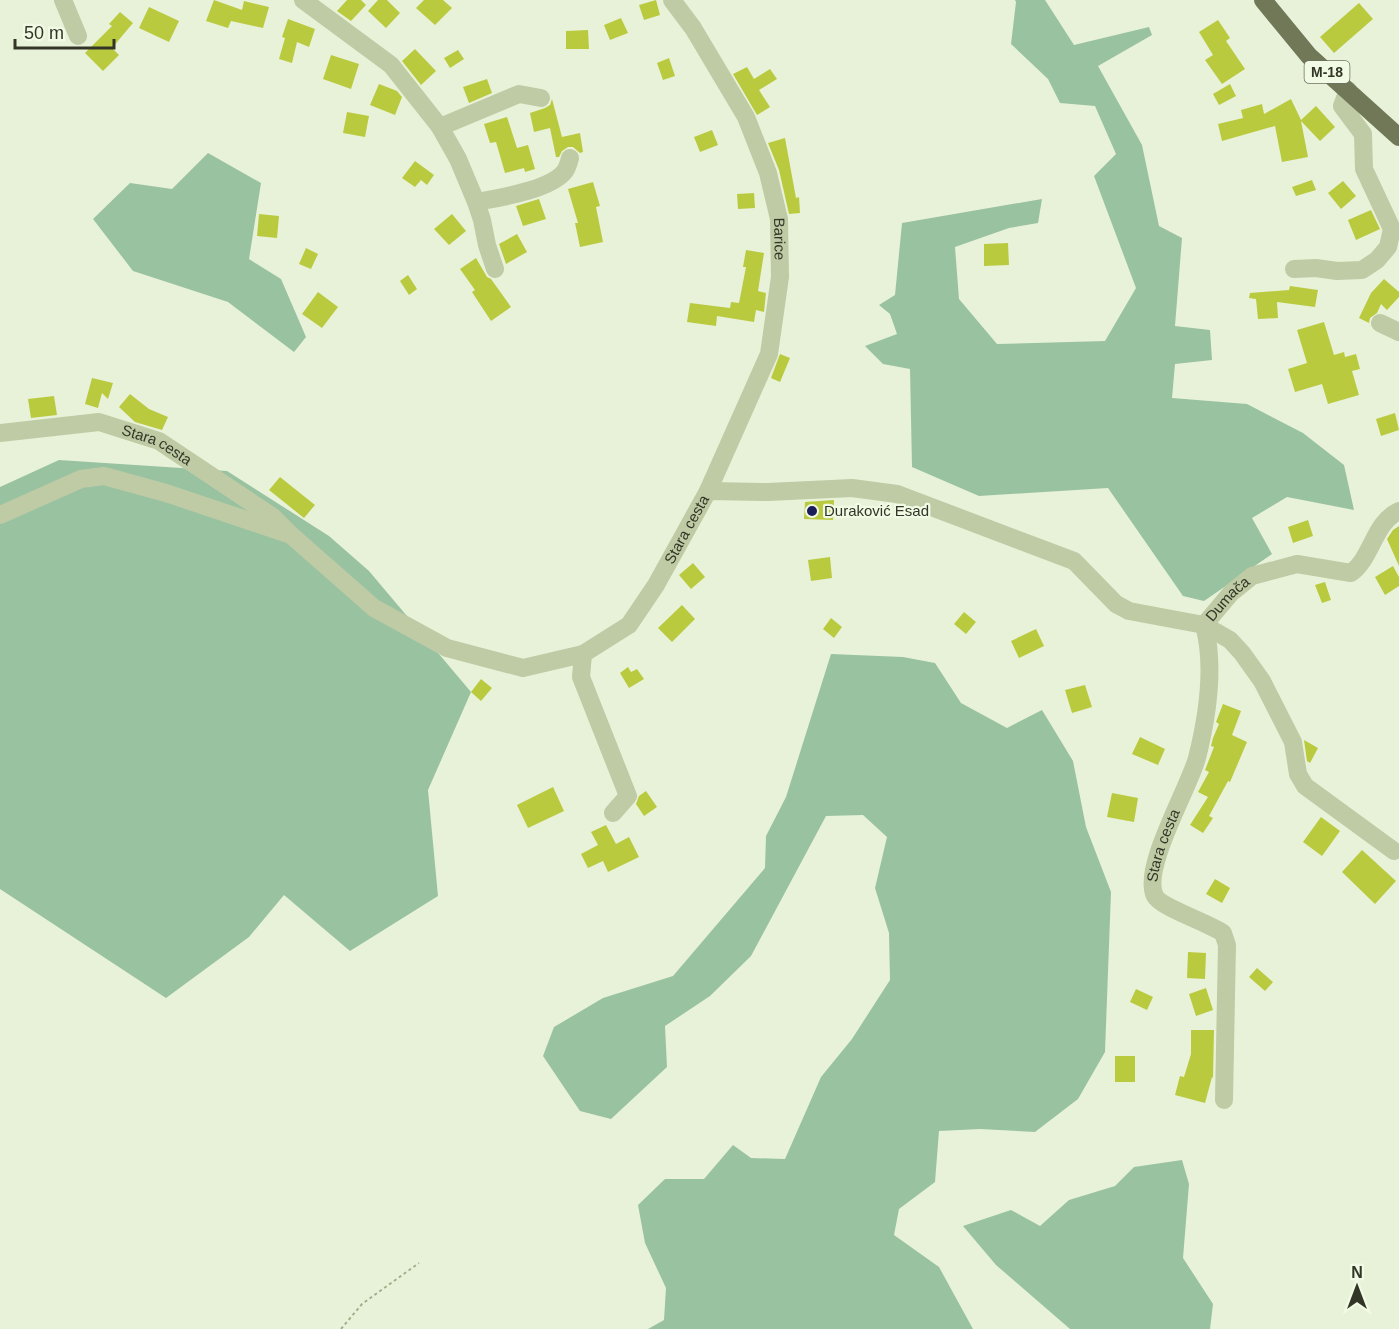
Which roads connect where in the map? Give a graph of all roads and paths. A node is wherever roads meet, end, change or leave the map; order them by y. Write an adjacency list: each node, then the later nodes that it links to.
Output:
1 (63, 0): 5 (street)
2 (303, 0): 8 (street)
3 (672, 0): 17 (street, Barice)
4 (1263, 0): 6 (main road, M-18)
5 (78, 36)
6 (1348, 90): 9 (main road, M-18); 12 (street)
7 (542, 98): 8 (street)
8 (440, 127): 11 (street)
9 (1399, 137)
10 (570, 158): 11 (street)
11 (476, 202): 13 (street)
12 (1294, 269)
13 (495, 270)
14 (1380, 323): 15 (street)
15 (1399, 332)
16 (0, 433): 20 (street, Stara cesta)
17 (708, 491): 21 (street, Stara cesta); 22 (street, Stara cesta)
18 (1399, 511): 21 (street, Dumača)
19 (0, 515): 20 (street, Stara cesta)
20 (291, 535): 22 (street, Stara cesta)
21 (1204, 625): 24 (street, Stara cesta); 25 (street, Stara cesta)
22 (583, 654): 23 (street)
23 (613, 813)
24 (1394, 851)
25 (1224, 1100)
26 (419, 1263): 27 (path)
27 (341, 1329)

